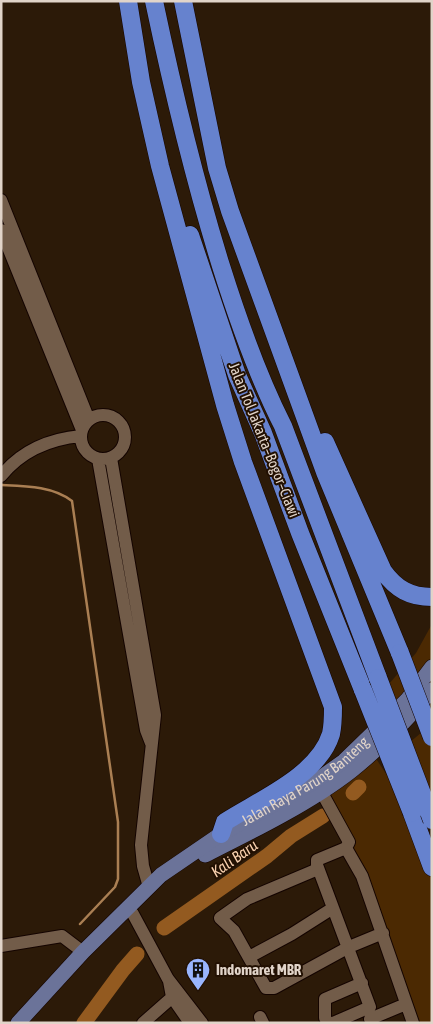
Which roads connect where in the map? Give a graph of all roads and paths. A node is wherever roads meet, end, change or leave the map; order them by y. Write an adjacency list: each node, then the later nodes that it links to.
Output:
1 (128, 1): 17 (highway)
2 (133, 1): 19 (highway, Jalan Tol Jakarta–Bogor–Ciawi, bridge)
3 (154, 1): 16 (highway, Jalan Tol Jakarta–Bogor–Ciawi, bridge)
4 (183, 1): 7 (highway)
5 (1, 200): 6 (street)
6 (4, 225): 8 (street)
7 (294, 386): 11 (highway); 14 (highway, bridge)
8 (84, 429): 9 (street); 9 (street); 10 (street)
9 (105, 458): 21 (street)
10 (1, 476)
11 (432, 597)
12 (432, 667): 17 (main road, Jalan Raya Parung Banteng)
13 (432, 690): 15 (main road, Jalan Raya Parung Banteng)
14 (432, 736)
15 (324, 795): 17 (main road, Jalan Raya Parung Banteng); 18 (street)
16 (432, 820)
17 (224, 839): 21 (main road, Jalan Raya Parung Banteng)
18 (348, 845): 20 (street); 24 (street)
19 (432, 867)
20 (318, 869): 22 (street); 28 (street)
21 (148, 887): 23 (main road, Jalan Raya Parung Banteng)
22 (333, 908): 26 (street); 28 (street)
23 (130, 910): 27 (main road, Jalan Raya Parung Banteng); 30 (street)
24 (383, 933): 26 (street); 31 (street)
25 (1, 946): 27 (street)
26 (349, 947): 28 (street); 29 (street)
27 (83, 952): 33 (main road, Jalan Raya Parung Banteng)
28 (249, 957)
29 (362, 983): 37 (street); 38 (street)
30 (175, 995): 34 (street); 35 (street); 36 (street)
31 (406, 1004): 32 (street); 39 (street)
32 (370, 1018)
33 (18, 1023)
34 (143, 1023)
35 (190, 1023)
36 (202, 1023)
37 (328, 1023)
38 (333, 1023)
39 (413, 1023)

